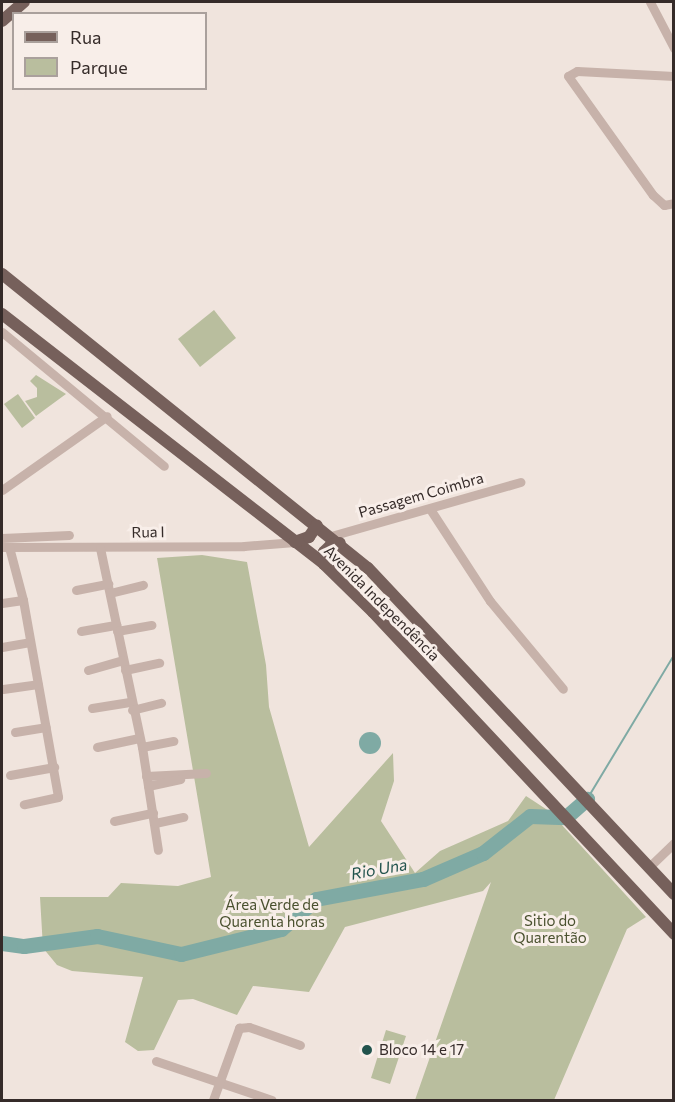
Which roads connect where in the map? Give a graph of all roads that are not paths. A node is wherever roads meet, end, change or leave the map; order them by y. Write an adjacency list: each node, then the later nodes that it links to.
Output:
1 (17, 2): 4 (main road)
2 (24, 2): 4 (main road)
3 (650, 2): 5 (street)
4 (3, 15)
5 (674, 48)
6 (674, 76): 7 (street)
7 (674, 203)
8 (2, 274): 16 (main road, Avenida Independência)
9 (2, 314): 20 (main road, Avenida Independência)
10 (2, 332): 11 (street)
11 (107, 416): 12 (street); 14 (street)
12 (164, 466)
13 (520, 482): 15 (street, Passagem Coimbra)
14 (2, 490)
15 (430, 508): 19 (street, Passagem Coimbra); 40 (street)
16 (317, 525): 19 (main road, Avenida Independência); 20 (main road)
17 (69, 535): 18 (street)
18 (2, 538)
19 (335, 540): 23 (main road); 61 (main road, Avenida Independência)
20 (295, 542): 22 (street, Rua I); 23 (main road, Avenida Independência)
21 (5, 547): 22 (street, Rua I); 27 (street)
22 (100, 548): 25 (street)
23 (324, 564): 63 (main road, Avenida Independência)
24 (143, 585): 25 (street)
25 (109, 589): 26 (street); 30 (street)
26 (76, 590)
27 (23, 600): 28 (street); 32 (street)
28 (2, 603)
29 (151, 625): 30 (street)
30 (116, 628): 31 (street); 34 (street)
31 (81, 630)
32 (30, 642): 33 (street); 38 (street)
33 (2, 647)
34 (123, 660): 36 (street); 37 (street)
35 (159, 663): 37 (street)
36 (88, 670)
37 (125, 670): 42 (street)
38 (38, 684): 39 (street); 44 (street)
39 (3, 689)
40 (563, 689)
41 (161, 704): 42 (street)
42 (131, 706): 43 (street); 47 (street)
43 (92, 708)
44 (46, 727): 45 (street); 49 (street)
45 (15, 732)
46 (173, 741): 47 (street)
47 (140, 743): 48 (street); 53 (street)
48 (97, 747)
49 (54, 767): 51 (street); 54 (street)
50 (206, 773): 53 (street)
51 (10, 775)
52 (180, 779): 53 (street)
53 (147, 781): 55 (street)
54 (24, 804)
55 (153, 813): 57 (street); 58 (street)
56 (183, 818): 58 (street)
57 (114, 821)
58 (155, 824): 60 (street)
59 (674, 843): 61 (street)
60 (158, 850)
61 (649, 867): 62 (main road, Avenida Independência)
62 (674, 894)
63 (674, 934)
64 (300, 1046): 66 (street)
65 (156, 1061): 66 (street)
66 (219, 1082): 67 (street); 68 (street)
67 (213, 1101)
68 (273, 1101)

